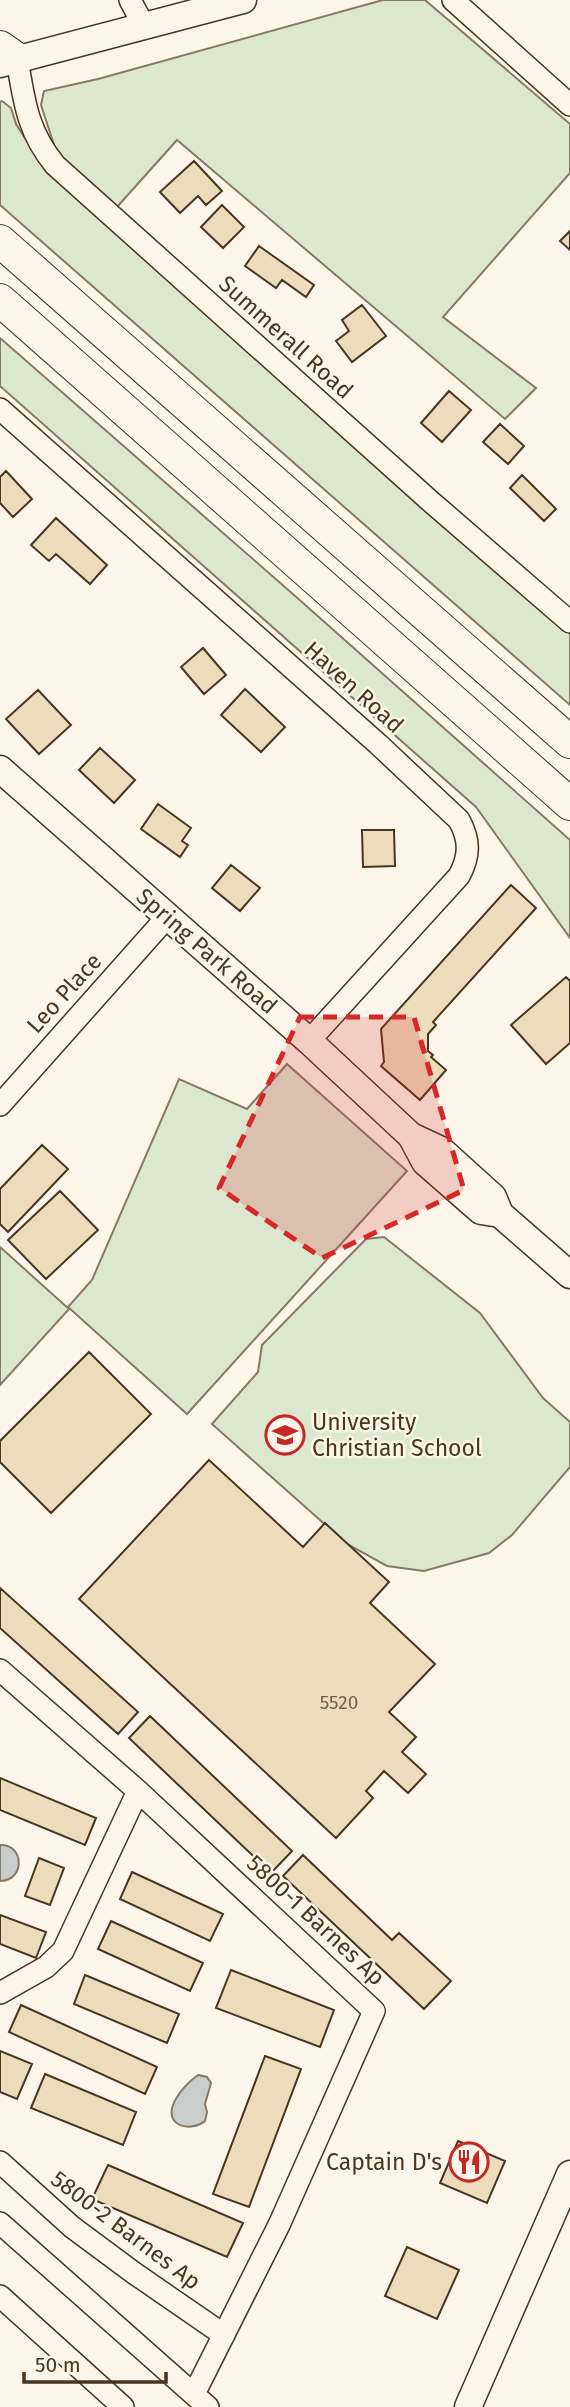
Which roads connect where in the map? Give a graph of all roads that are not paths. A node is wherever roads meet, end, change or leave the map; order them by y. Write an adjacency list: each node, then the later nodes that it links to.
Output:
1 (130, 0): 4 (street)
2 (243, 0): 4 (main road)
3 (453, 0): 6 (street)
4 (144, 26): 5 (main road)
5 (6, 56): 10 (street, Summerall Road)
6 (570, 105)
7 (0, 241): 11 (highway)
8 (0, 300): 13 (highway)
9 (0, 409): 15 (street, Haven Road)
10 (570, 622)
11 (570, 742)
12 (0, 769): 14 (main road, Spring Park Road)
13 (570, 804)
14 (167, 916): 15 (main road, Spring Park Road); 16 (street, Leo Place)
15 (309, 1041): 17 (main road, Spring Park Road)
16 (0, 1105)
17 (570, 1275)
18 (0, 1670): 19 (street, 5800-1 Barnes Ap)
19 (138, 1791): 20 (street); 25 (street, 5800-1 Barnes Ap)
20 (0, 1993)
21 (0, 2162): 25 (street, 5800-2 Barnes Ap)
22 (570, 2174): 28 (main road)
23 (0, 2223): 26 (street)
24 (0, 2296): 27 (street)
25 (224, 2335): 26 (street, 5800-1 Barnes Ap)
26 (201, 2401)
27 (123, 2407)
28 (468, 2407)

